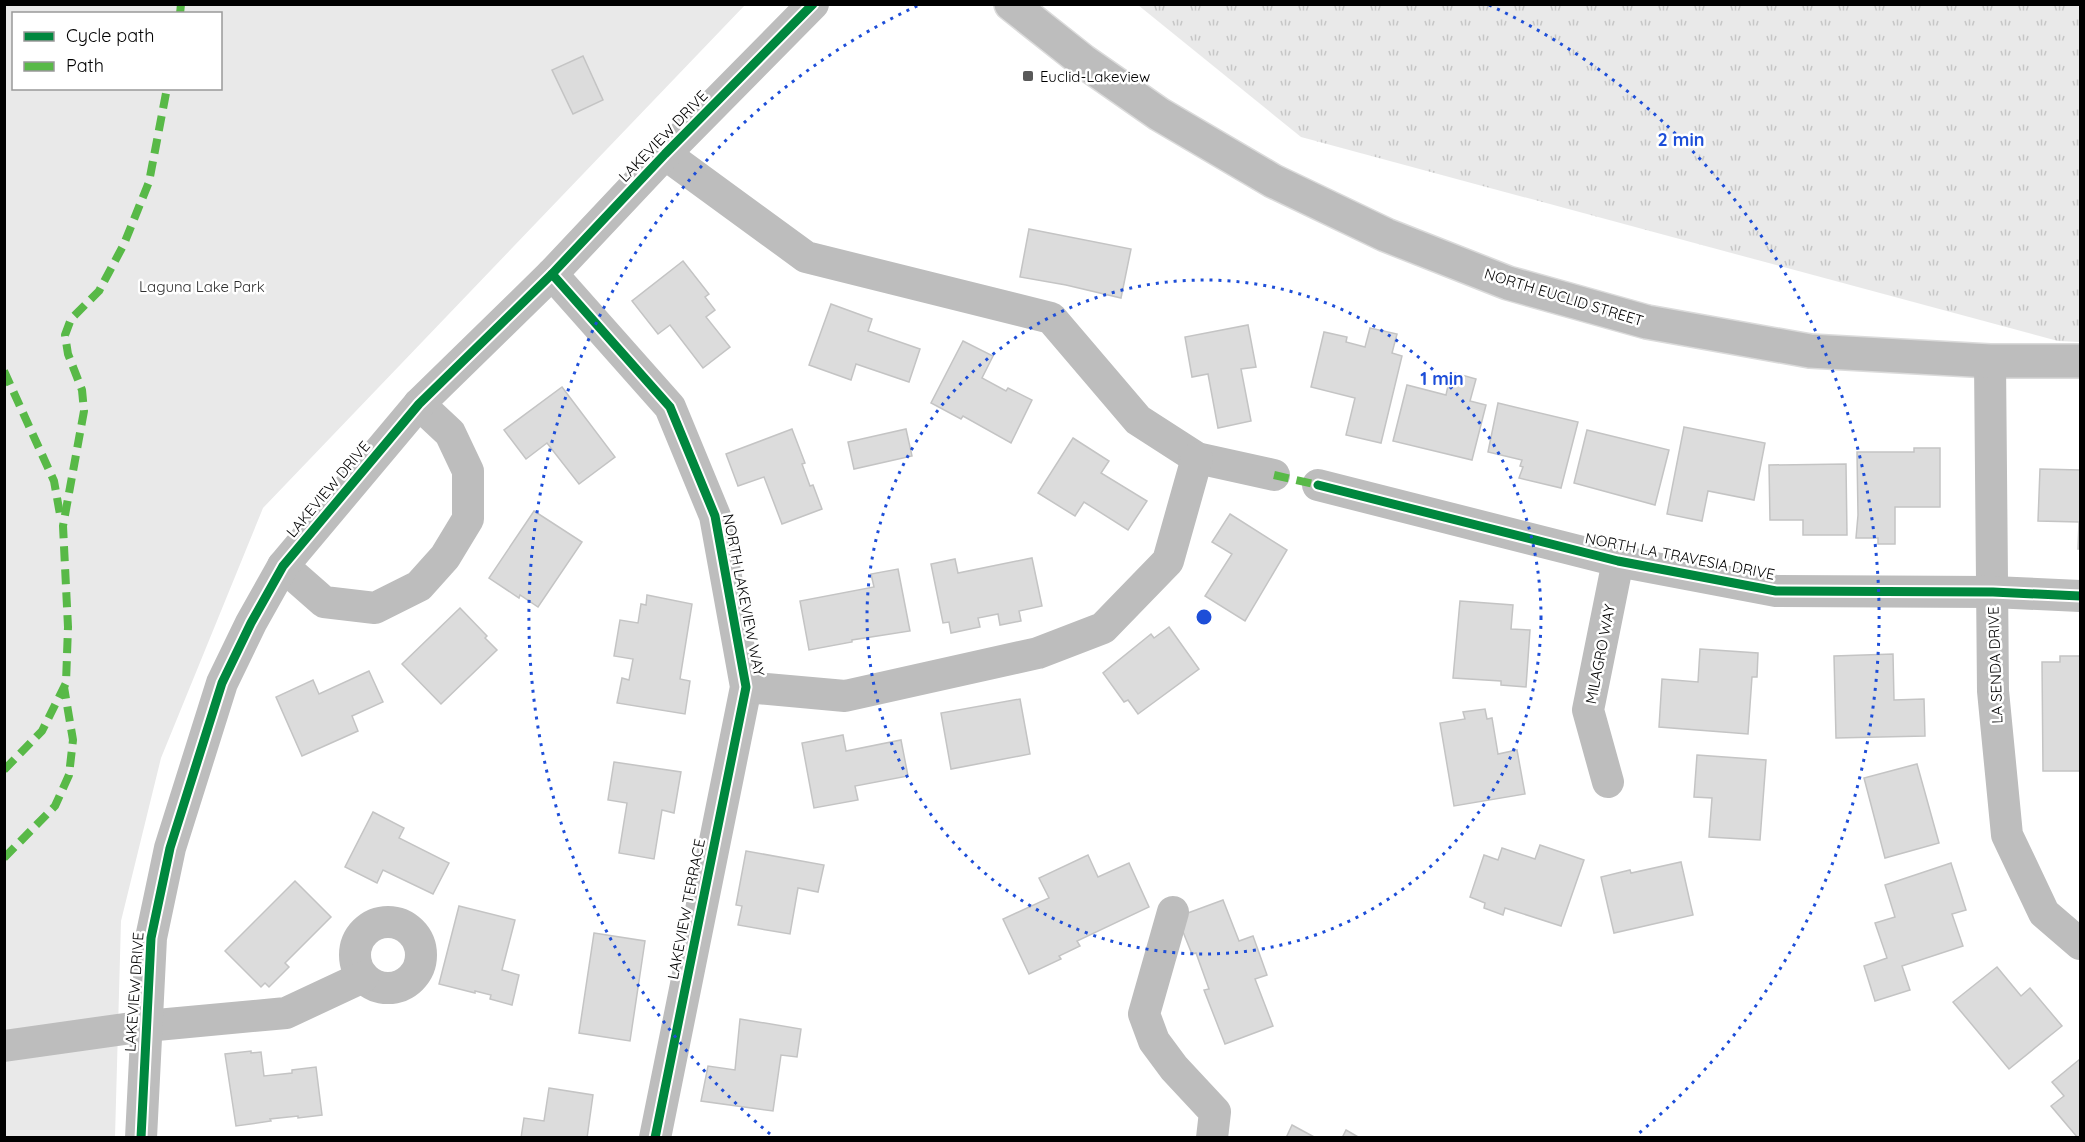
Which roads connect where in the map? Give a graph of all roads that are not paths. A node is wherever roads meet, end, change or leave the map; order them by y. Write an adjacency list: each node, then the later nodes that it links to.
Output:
1 (813, 4): 3 (street, LAKEVIEW DRIVE)
2 (1011, 4): 5 (main road, NORTH EUCLID STREET)
3 (665, 154): 4 (street, LAKEVIEW DRIVE); 8 (street)
4 (552, 274): 7 (street, LAKEVIEW DRIVE); 15 (street, NORTH LAKEVIEW WAY)
5 (1990, 361): 6 (main road, NORTH EUCLID STREET); 13 (street, LA SENDA DRIVE)
6 (2080, 361)
7 (419, 404): 12 (street, LAKEVIEW DRIVE); 12 (street)
8 (1197, 458): 9 (street); 15 (street, NORTH LAKEVIEW WAY)
9 (1274, 475)
10 (1318, 485): 11 (street, NORTH LA TRAVESIA DRIVE)
11 (1618, 561): 13 (street, NORTH LA TRAVESIA DRIVE); 16 (street, MILAGRO WAY)
12 (283, 566): 20 (street, LAKEVIEW DRIVE)
13 (1993, 592): 14 (street, NORTH LA TRAVESIA DRIVE); 18 (street, LA SENDA DRIVE)
14 (2080, 596)
15 (746, 687): 23 (street, LAKEVIEW TERRACE)
16 (1608, 782)
17 (1173, 912): 24 (street)
18 (2080, 944)
19 (363, 977): 20 (street)
20 (146, 1026): 21 (street); 22 (street, LAKEVIEW DRIVE)
21 (4, 1046)
22 (141, 1137)
23 (655, 1137)
24 (1212, 1137)

